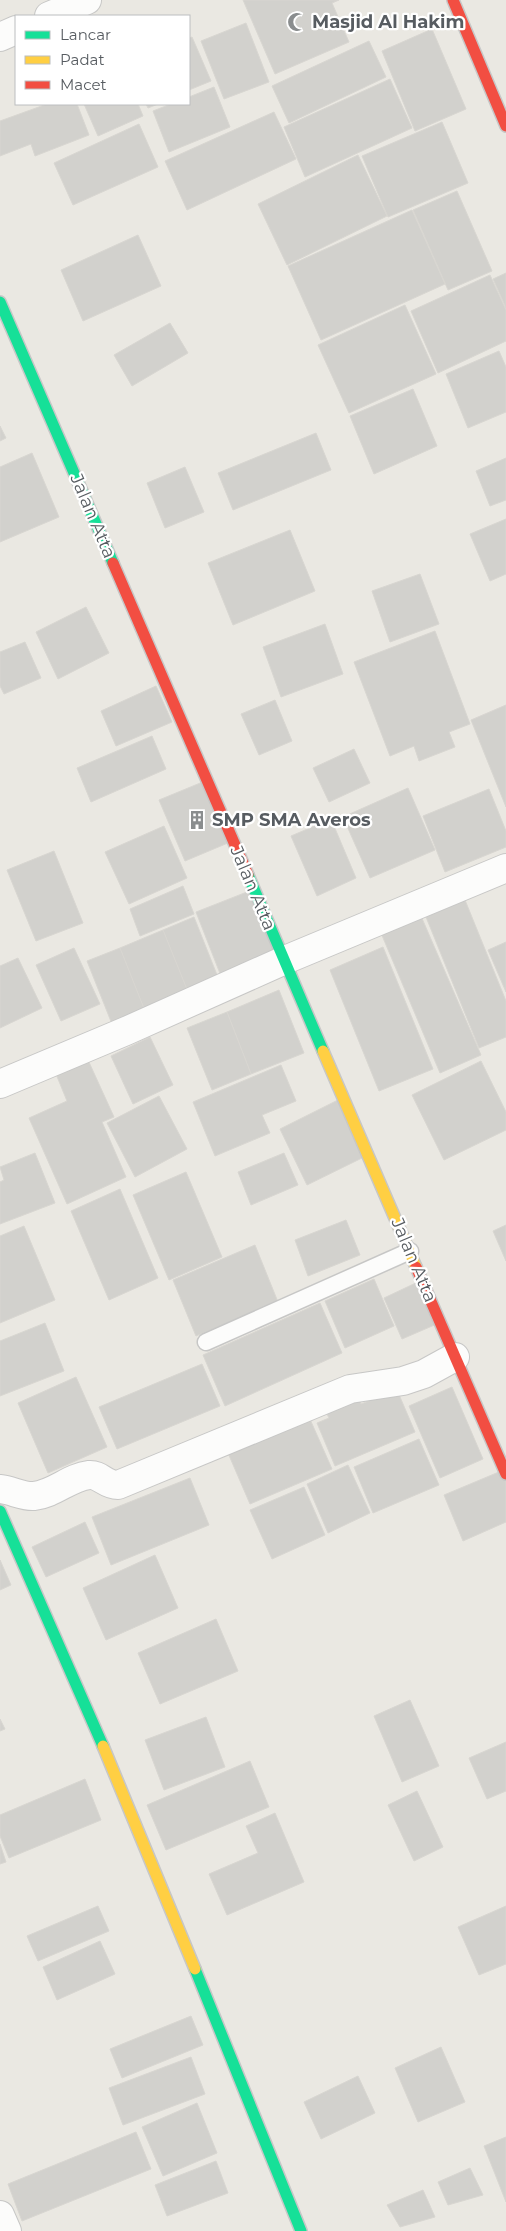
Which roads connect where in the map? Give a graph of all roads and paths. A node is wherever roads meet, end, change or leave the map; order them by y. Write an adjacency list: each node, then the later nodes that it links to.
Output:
1 (87, 0): 3 (street)
2 (453, 0): 6 (main road)
3 (51, 15)
4 (15, 30): 5 (street)
5 (0, 37)
6 (506, 126)
7 (0, 302): 9 (main road, Jalan Atta)
8 (506, 868): 9 (street)
9 (284, 960): 10 (street); 11 (main road, Jalan Atta)
10 (0, 1084)
11 (410, 1251): 12 (lane); 13 (main road, Jalan Atta)
12 (206, 1342)
13 (455, 1356): 14 (main road, Jalan Atta); 15 (street)
14 (506, 1474)
15 (0, 1489)
16 (0, 1511): 19 (main road)
17 (0, 2215): 18 (street)
18 (7, 2231)
19 (302, 2231)

